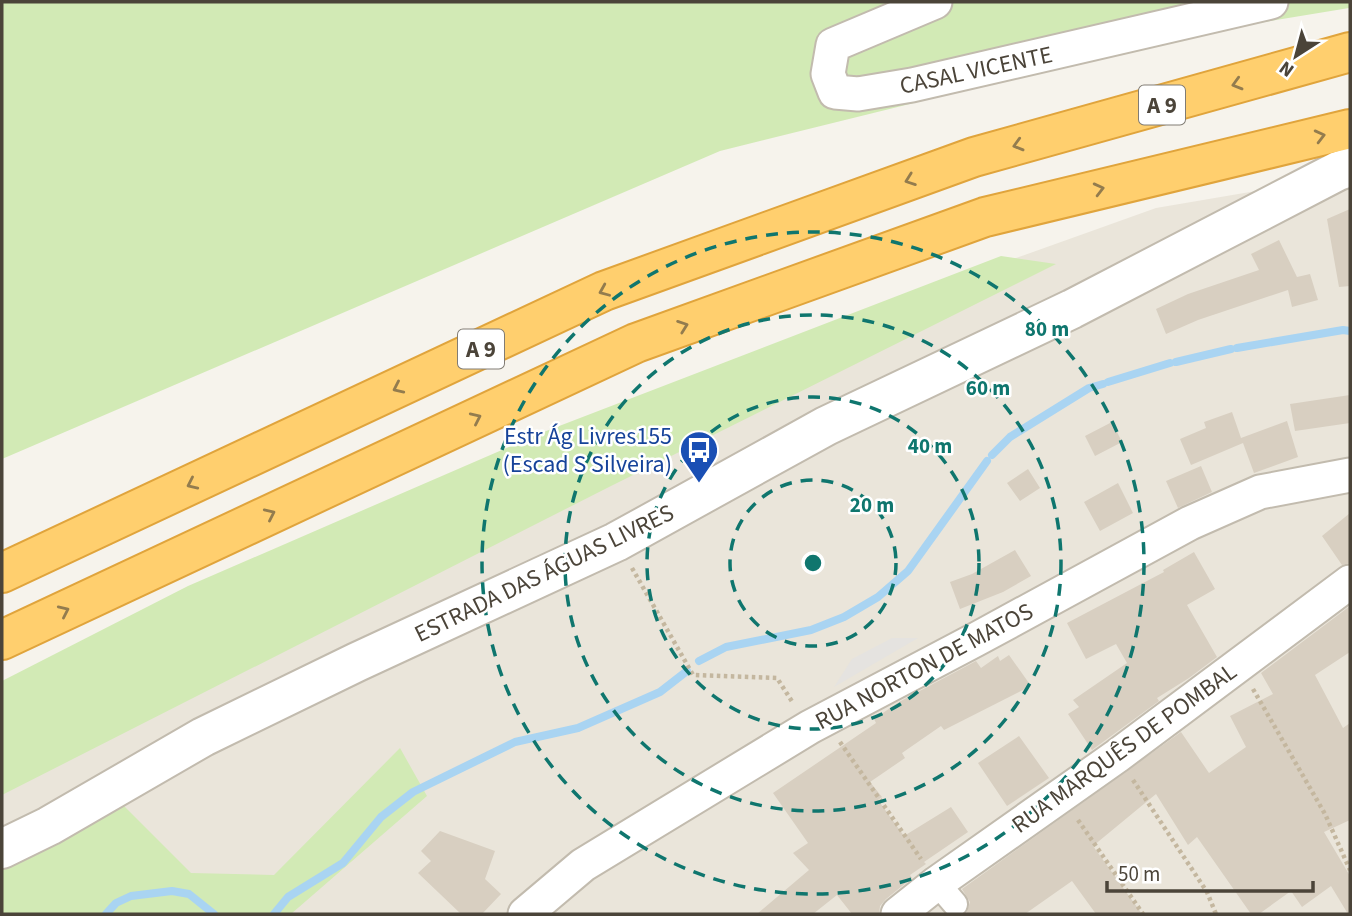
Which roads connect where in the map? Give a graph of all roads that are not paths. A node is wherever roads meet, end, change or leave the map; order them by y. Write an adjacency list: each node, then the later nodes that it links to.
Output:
1 (935, 2): 2 (street, CASAL VICENTE)
2 (1270, 2)
3 (1350, 52): 7 (highway, A 9, one-way to 7)
4 (1350, 129): 9 (highway, A 9, one-way to 4)
5 (1350, 167): 10 (street, ESTRADA DAS ÁGUAS LIVRES)
6 (1350, 475): 11 (street, RUA NORTON DE MATOS)
7 (2, 573)
8 (1350, 582): 12 (street, RUA MARQUÊS DE POMBAL)
9 (2, 640)
10 (2, 849)
11 (525, 914)
12 (898, 914)

